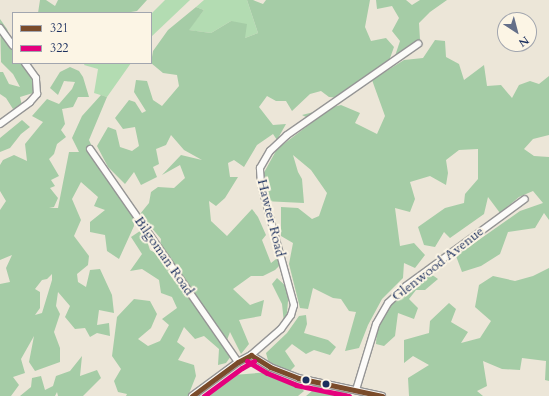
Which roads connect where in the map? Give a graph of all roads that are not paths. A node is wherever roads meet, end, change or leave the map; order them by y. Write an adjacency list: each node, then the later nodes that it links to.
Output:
1 (0, 28): 3 (street)
2 (418, 44): 8 (street, Hawter Road)
3 (12, 45)
4 (26, 64): 5 (street)
5 (0, 124)
6 (90, 149): 9 (street, Bilgoman Road)
7 (525, 199): 10 (street, Glenwood Avenue)
8 (252, 355): 9 (street, Hawter Road); 10 (street)
9 (238, 362): 11 (street, Hawter Road)
10 (356, 390): 12 (street)
11 (192, 396)
12 (382, 396)

